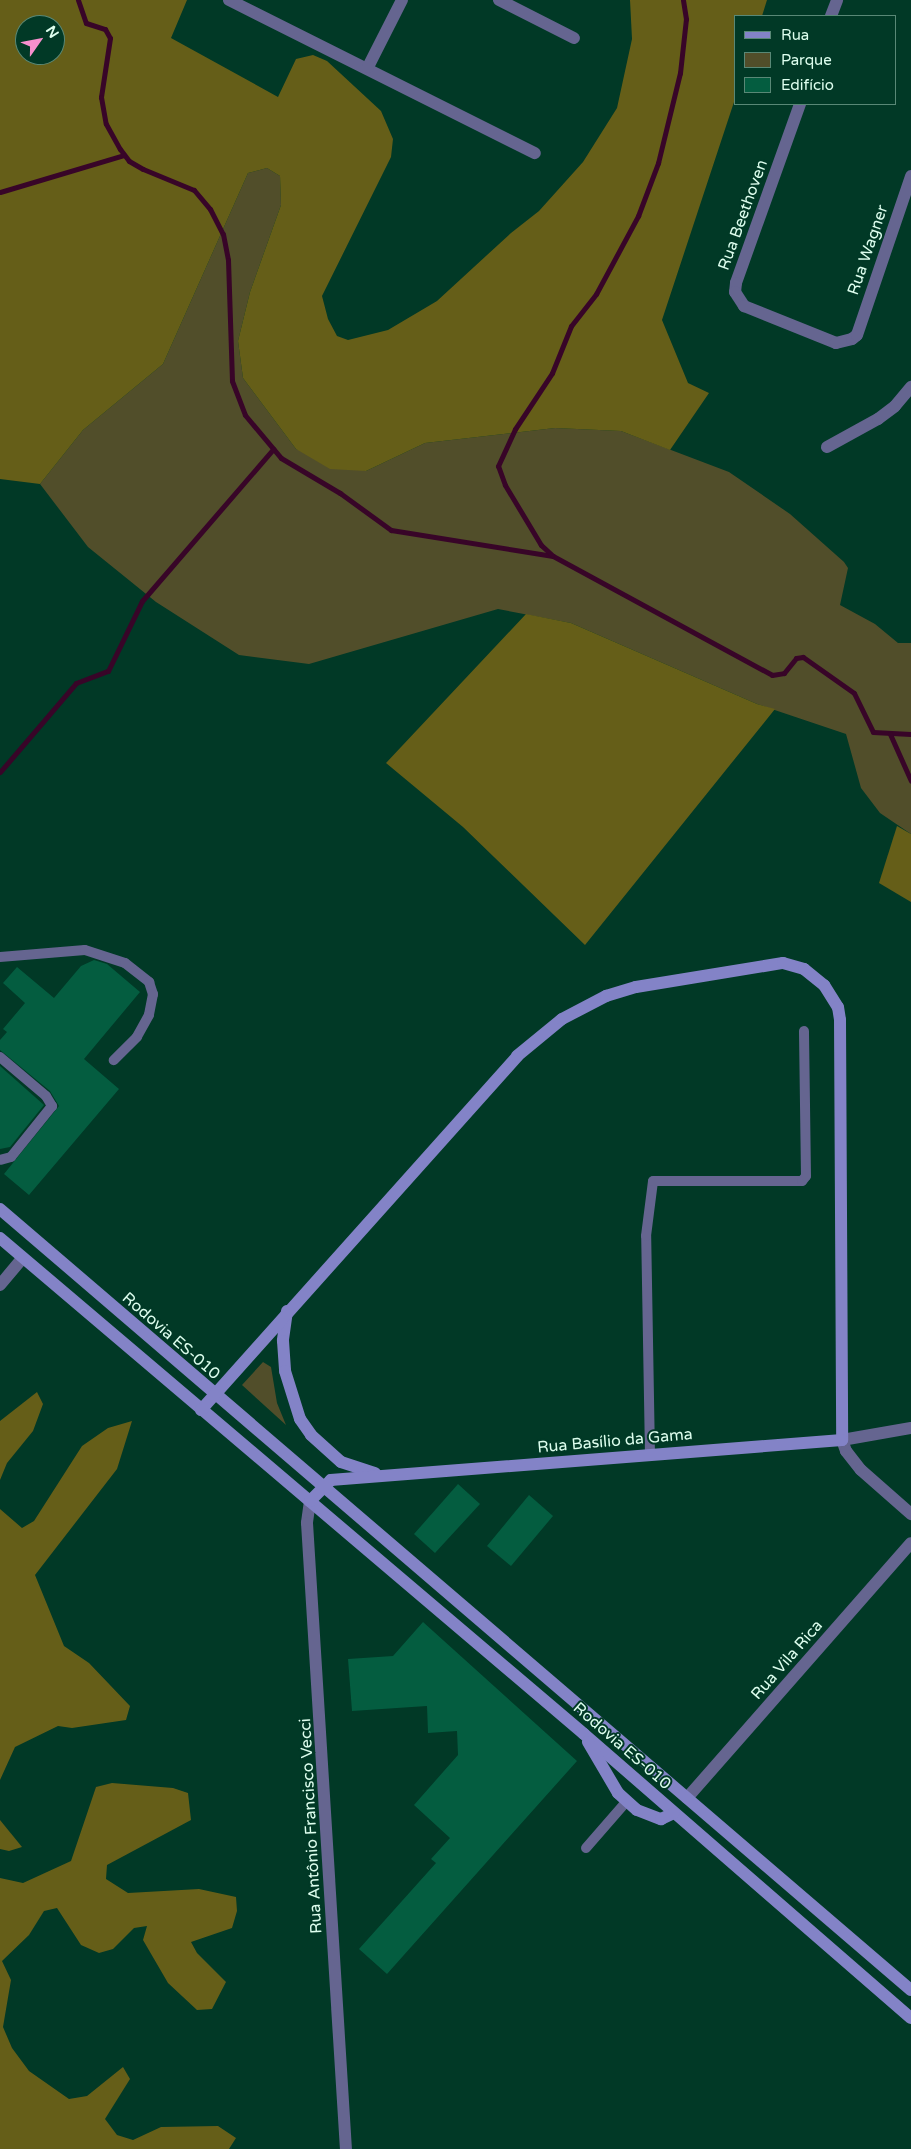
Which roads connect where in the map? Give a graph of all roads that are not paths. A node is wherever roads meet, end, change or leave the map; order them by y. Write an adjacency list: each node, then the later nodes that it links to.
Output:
1 (229, 0): 7 (street)
2 (402, 0): 7 (street)
3 (499, 0): 6 (street)
4 (836, 0): 5 (street)
5 (831, 15)
6 (574, 38)
7 (368, 68): 9 (street)
8 (800, 105): 11 (street, Rua Beethoven)
9 (535, 153)
10 (911, 176): 11 (street, Rua Wagner)
11 (857, 335)
12 (911, 387): 13 (street)
13 (827, 446)
14 (0, 957): 17 (lane)
15 (804, 1031): 28 (lane)
16 (0, 1057): 18 (lane)
17 (114, 1060)
18 (0, 1160)
19 (0, 1209): 24 (main road, Rodovia ES-010)
20 (0, 1238): 21 (main road, Rodovia ES-010)
21 (23, 1258): 22 (street); 25 (main road, Rodovia ES-010)
22 (0, 1285)
23 (287, 1311): 24 (main road); 27 (main road); 29 (main road)
24 (214, 1395): 25 (main road); 30 (main road, Rodovia ES-010)
25 (201, 1410): 31 (main road, Rodovia ES-010)
26 (911, 1428): 27 (street, Rua Basílio da Gama)
27 (842, 1440): 28 (main road, Rua Basílio da Gama); 32 (street)
28 (650, 1455): 29 (main road, Rua Basílio da Gama)
29 (386, 1476): 30 (main road, Rua Basílio da Gama)
30 (323, 1485): 31 (main road); 35 (main road, Rodovia ES-010)
31 (310, 1501): 34 (main road, Rodovia ES-010); 41 (street, Rua Antônio Francisco Vecci)
32 (911, 1514)
33 (911, 1543): 35 (street, Rua Vila Rica)
34 (584, 1734): 36 (main road); 37 (main road, Rodovia ES-010)
35 (687, 1798): 39 (main road, Rodovia ES-010)
36 (626, 1802): 37 (main road); 38 (lane)
37 (674, 1813): 40 (main road, Rodovia ES-010)
38 (586, 1848)
39 (911, 1990)
40 (911, 2018)
41 (346, 2149)

